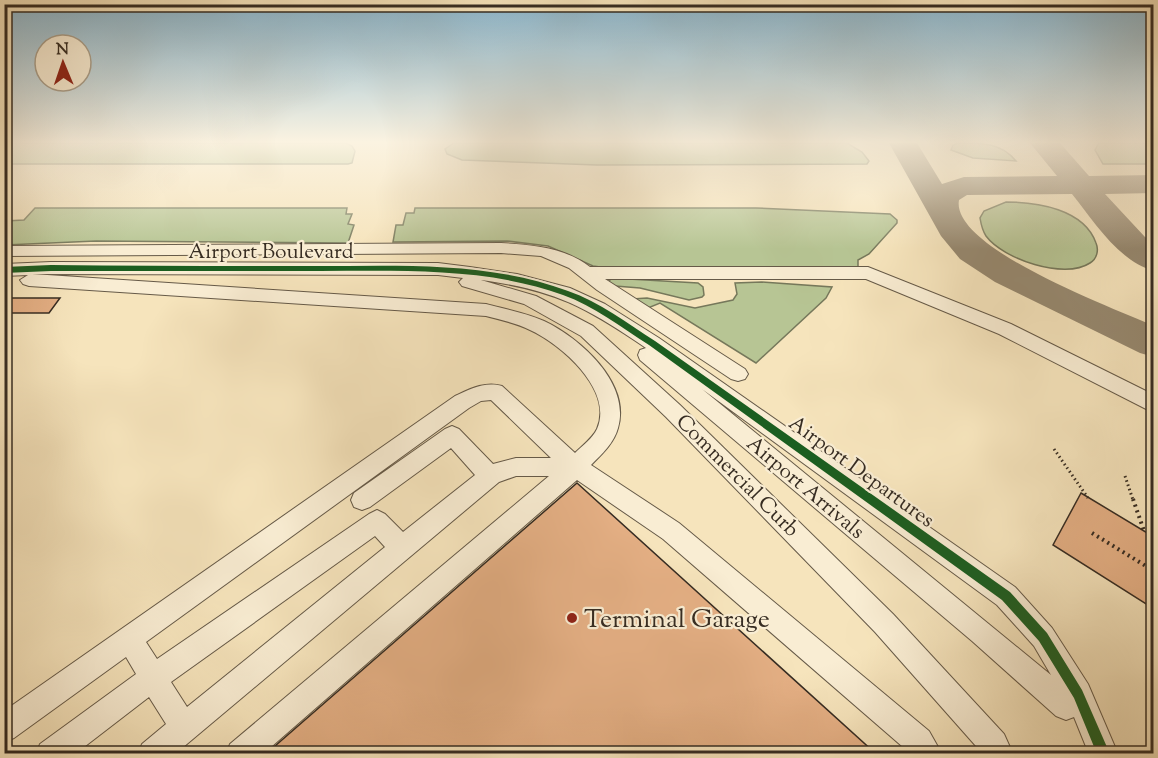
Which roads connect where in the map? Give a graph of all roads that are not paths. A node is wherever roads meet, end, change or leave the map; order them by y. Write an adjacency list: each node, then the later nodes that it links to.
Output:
1 (4, 251): 4 (street)
2 (438, 269): 3 (street, Airport Boulevard); 6 (street, Airport Boulevard); 20 (street, Commercial Curb)
3 (4, 270)
4 (585, 273): 7 (street); 8 (street)
5 (4, 280): 9 (street)
6 (536, 285): 17 (street, Airport Arrivals); 25 (street, Airport Departures)
7 (738, 374)
8 (1154, 405)
9 (576, 467): 10 (street); 11 (street); 23 (street); 24 (street)
10 (490, 476): 12 (street); 14 (street)
11 (345, 483): 12 (street); 15 (street)
12 (362, 500): 13 (street)
13 (377, 521): 14 (street); 16 (street)
14 (402, 548): 19 (street)
15 (129, 638): 16 (street); 18 (street)
16 (153, 678): 19 (street); 21 (street)
17 (1066, 706)
18 (4, 728)
19 (184, 728): 22 (street)
20 (1000, 750)
21 (50, 753)
22 (152, 753)
23 (240, 753)
24 (928, 753)
25 (1104, 753)

